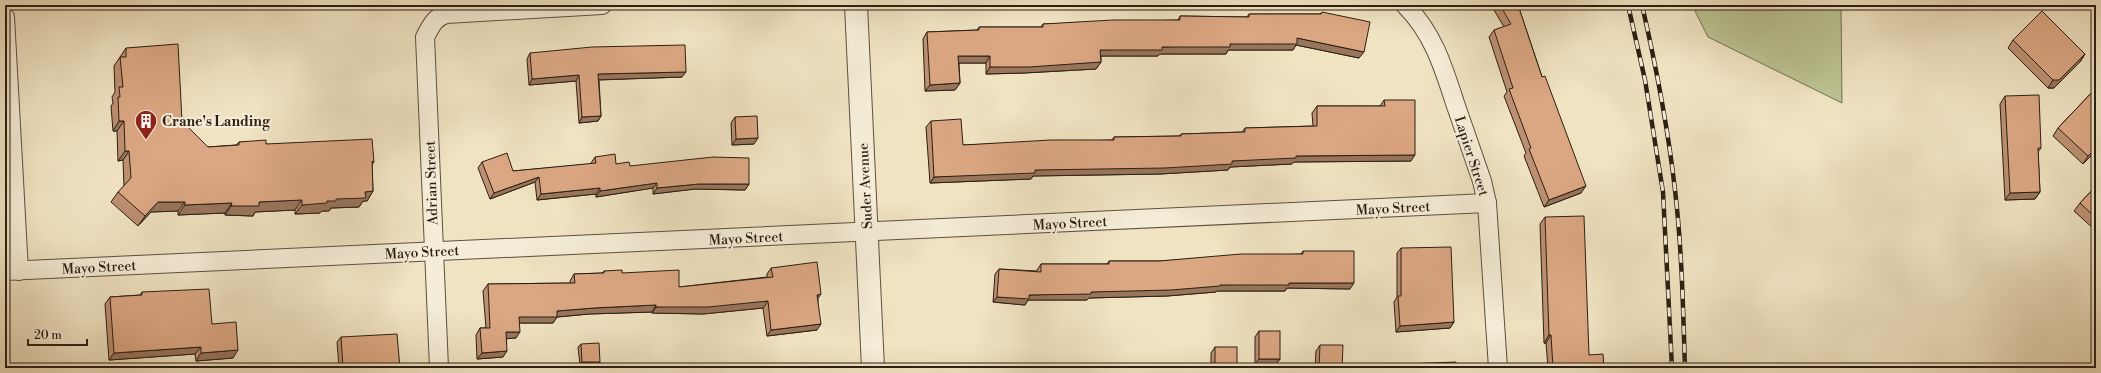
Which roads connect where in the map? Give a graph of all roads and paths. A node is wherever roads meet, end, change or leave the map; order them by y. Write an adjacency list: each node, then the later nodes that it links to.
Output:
1 (602, 5): 7 (street, Adrian Street)
2 (856, 5): 6 (street, Suder Avenue)
3 (1405, 5): 5 (street, Lapier Street)
4 (5, 28): 8 (street)
5 (1487, 203): 6 (street, Mayo Street); 11 (street, Lapier Street)
6 (867, 232): 7 (street, Mayo Street); 10 (street, Suder Avenue)
7 (434, 252): 8 (street, Mayo Street); 9 (street, Adrian Street)
8 (12, 271)
9 (439, 368)
10 (873, 368)
11 (1498, 368)

